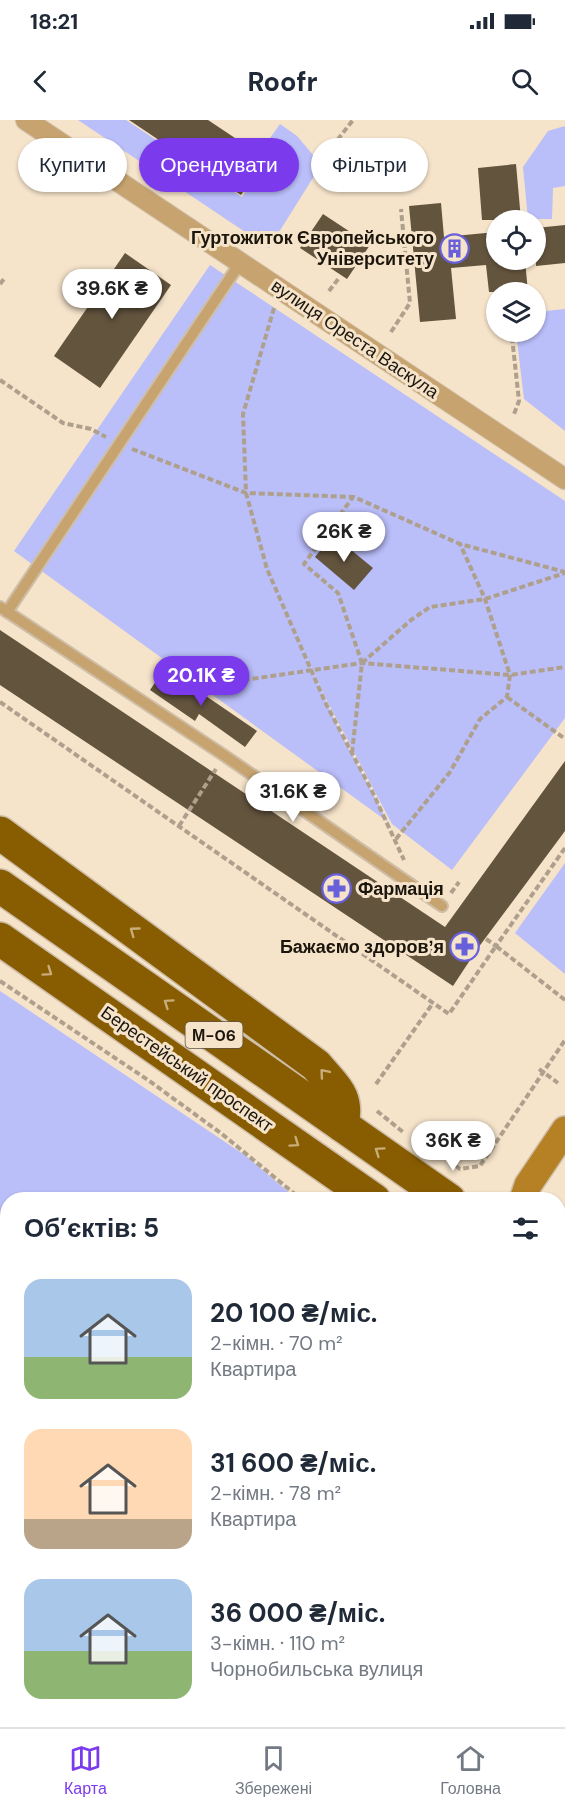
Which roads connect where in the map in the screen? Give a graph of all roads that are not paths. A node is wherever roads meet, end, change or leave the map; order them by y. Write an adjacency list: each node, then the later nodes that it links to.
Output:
1 (26, 120): 2 (street, вулиця Ореста Васкула)
2 (240, 263): 3 (street, вулиця Ореста Васкула); 4 (lane)
3 (565, 479)
4 (4, 610): 7 (lane)
5 (0, 833): 9 (highway, one-way to 5)
6 (0, 886): 9 (highway, М-06, one-way to 6)
7 (442, 906)
8 (0, 939): 11 (highway, Берестейський проспект / М-06, one-way to 11)
9 (342, 1125): 12 (highway, М-06, one-way to 9)
10 (565, 1130): 13 (main road)
11 (363, 1192)
12 (438, 1192)
13 (526, 1192)

